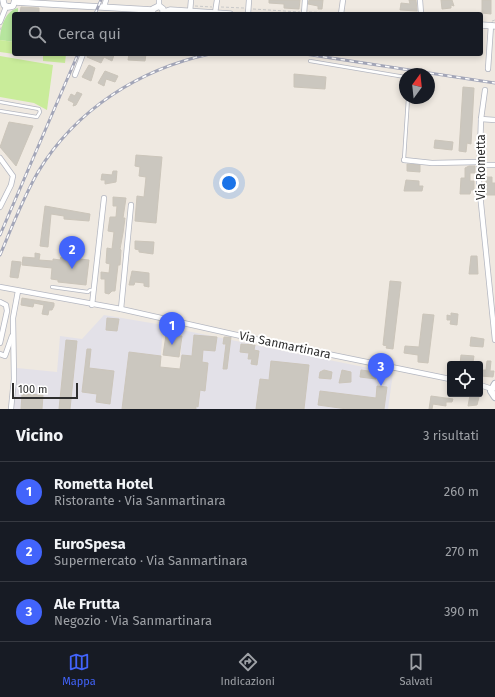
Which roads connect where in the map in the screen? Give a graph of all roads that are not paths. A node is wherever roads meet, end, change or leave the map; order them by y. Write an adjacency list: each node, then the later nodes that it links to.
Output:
1 (106, 0): 12 (street)
2 (191, 0): 13 (street)
3 (217, 0): 20 (street)
4 (249, 0): 15 (street)
5 (305, 0): 21 (street)
6 (343, 0): 22 (street)
7 (420, 0): 23 (street)
8 (15, 1): 9 (street); 10 (street)
9 (3, 2): 24 (street)
10 (85, 3): 12 (street)
11 (159, 3): 16 (street); 17 (street)
12 (104, 8): 14 (street)
13 (190, 9): 18 (street); 19 (street)
14 (116, 11): 16 (street)
15 (248, 11)
16 (153, 12)
17 (164, 12)
18 (170, 12)
19 (210, 12)
20 (216, 12)
21 (304, 12)
22 (341, 12)
23 (421, 12)
24 (1, 23)
25 (492, 24): 28 (street)
26 (83, 56): 29 (street)
27 (310, 61): 30 (lane)
28 (488, 69)
29 (74, 75)
30 (399, 76)
31 (485, 90): 36 (street, Via Rometta)
32 (0, 102): 34 (lane)
33 (408, 104): 39 (lane)
34 (1, 111): 35 (lane)
35 (0, 116)
36 (481, 119): 37 (street); 40 (street, Via Rometta)
37 (495, 120)
38 (0, 158): 44 (street)
39 (404, 160): 40 (street)
40 (479, 163): 41 (street); 53 (street, Via Rometta)
41 (495, 164)
42 (104, 198): 47 (street)
43 (131, 205): 51 (street)
44 (0, 207)
45 (0, 287): 48 (street, Via Sanmartinara)
46 (52, 287): 47 (lane)
47 (94, 290): 50 (street)
48 (18, 291): 50 (street, Via Sanmartinara); 52 (street)
49 (0, 302): 54 (street)
50 (92, 305): 51 (street, Via Sanmartinara)
51 (121, 309): 56 (street, Via Sanmartinara)
52 (13, 331): 55 (street); 60 (street)
53 (495, 340)
54 (0, 343)
55 (3, 354)
56 (447, 378)
57 (494, 385): 58 (street); 59 (main road)
58 (483, 386)
59 (495, 396)
60 (11, 409)

